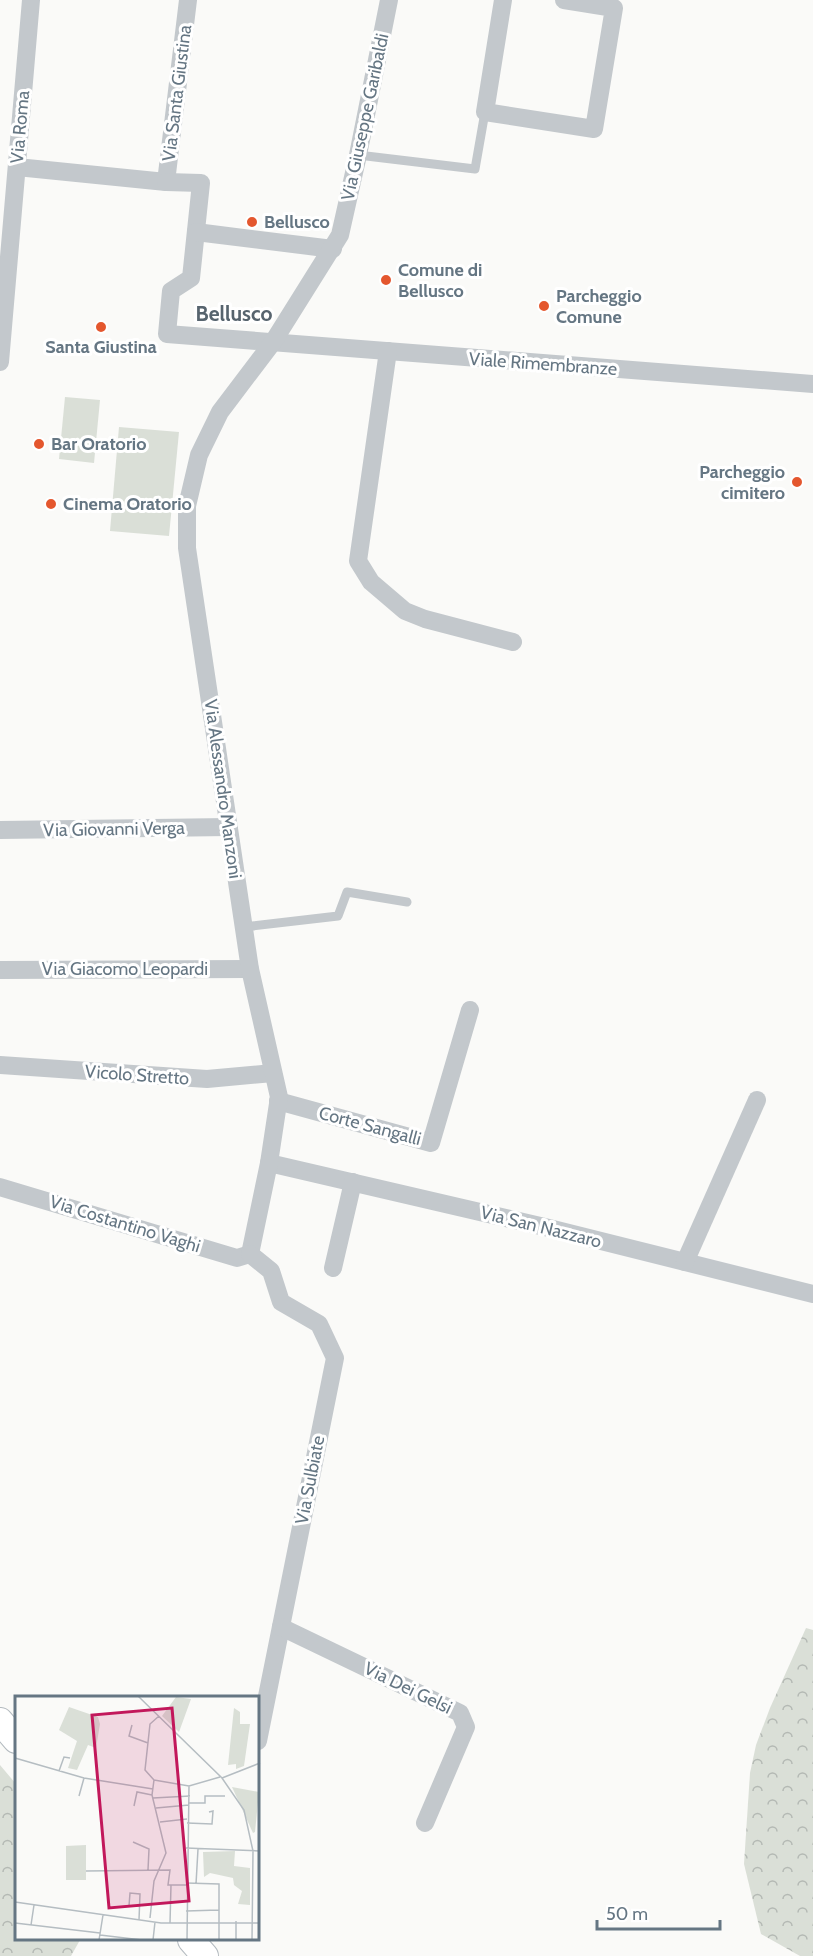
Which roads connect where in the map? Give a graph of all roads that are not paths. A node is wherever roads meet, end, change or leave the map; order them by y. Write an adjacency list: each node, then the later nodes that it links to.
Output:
1 (31, 0): 8 (street, Via Roma)
2 (188, 0): 9 (street, Via Santa Giustina)
3 (389, 0): 7 (street, Via Giuseppe Garibaldi)
4 (503, 0): 6 (street)
5 (564, 0): 6 (street)
6 (485, 112): 7 (lane)
7 (358, 154): 11 (street, Via Giuseppe Garibaldi)
8 (11, 175): 9 (street, Via Santa Giustina); 14 (street, Via Roma)
9 (166, 182): 10 (street)
10 (195, 232): 11 (street); 12 (street, Viale Rimembranze)
11 (336, 242): 12 (street, Via Alessandro Manzoni)
12 (273, 342): 13 (street, Viale Rimembranze); 17 (street, Via Alessandro Manzoni)
13 (388, 351): 15 (street, Viale Rimembranze); 16 (street)
14 (0, 362)
15 (813, 384)
16 (513, 642)
17 (229, 827): 18 (street, Via Giovanni Verga); 20 (street, Via Alessandro Manzoni)
18 (0, 830)
19 (407, 902): 20 (lane)
20 (243, 927): 21 (street, Via Alessandro Manzoni)
21 (250, 969): 22 (street, Via Giacomo Leopardi); 25 (street, Via Alessandro Manzoni)
22 (0, 970)
23 (471, 1010): 27 (street, Corte Sangalli)
24 (0, 1065): 25 (street, Vicolo Stretto)
25 (273, 1073): 27 (street, Via Alessandro Manzoni)
26 (757, 1100): 32 (street)
27 (278, 1101): 28 (street, Via Alessandro Manzoni)
28 (269, 1163): 29 (street, Via San Nazzaro); 31 (street, Via Alessandro Manzoni)
29 (353, 1182): 32 (street, Via San Nazzaro); 33 (street)
30 (0, 1187): 31 (street, Via Costantino Vaghi)
31 (250, 1254): 35 (street, Via Sulbiate)
32 (686, 1262): 34 (street, Via San Nazzaro)
33 (333, 1268)
34 (813, 1294)
35 (281, 1627): 37 (street, Via Sulbiate); 39 (street, Via Dei Gelsi)
36 (0, 1721): 38 (main road)
37 (260, 1731)
38 (15, 1739)
39 (425, 1823)
40 (192, 1941): 41 (main road)
41 (205, 1956)

